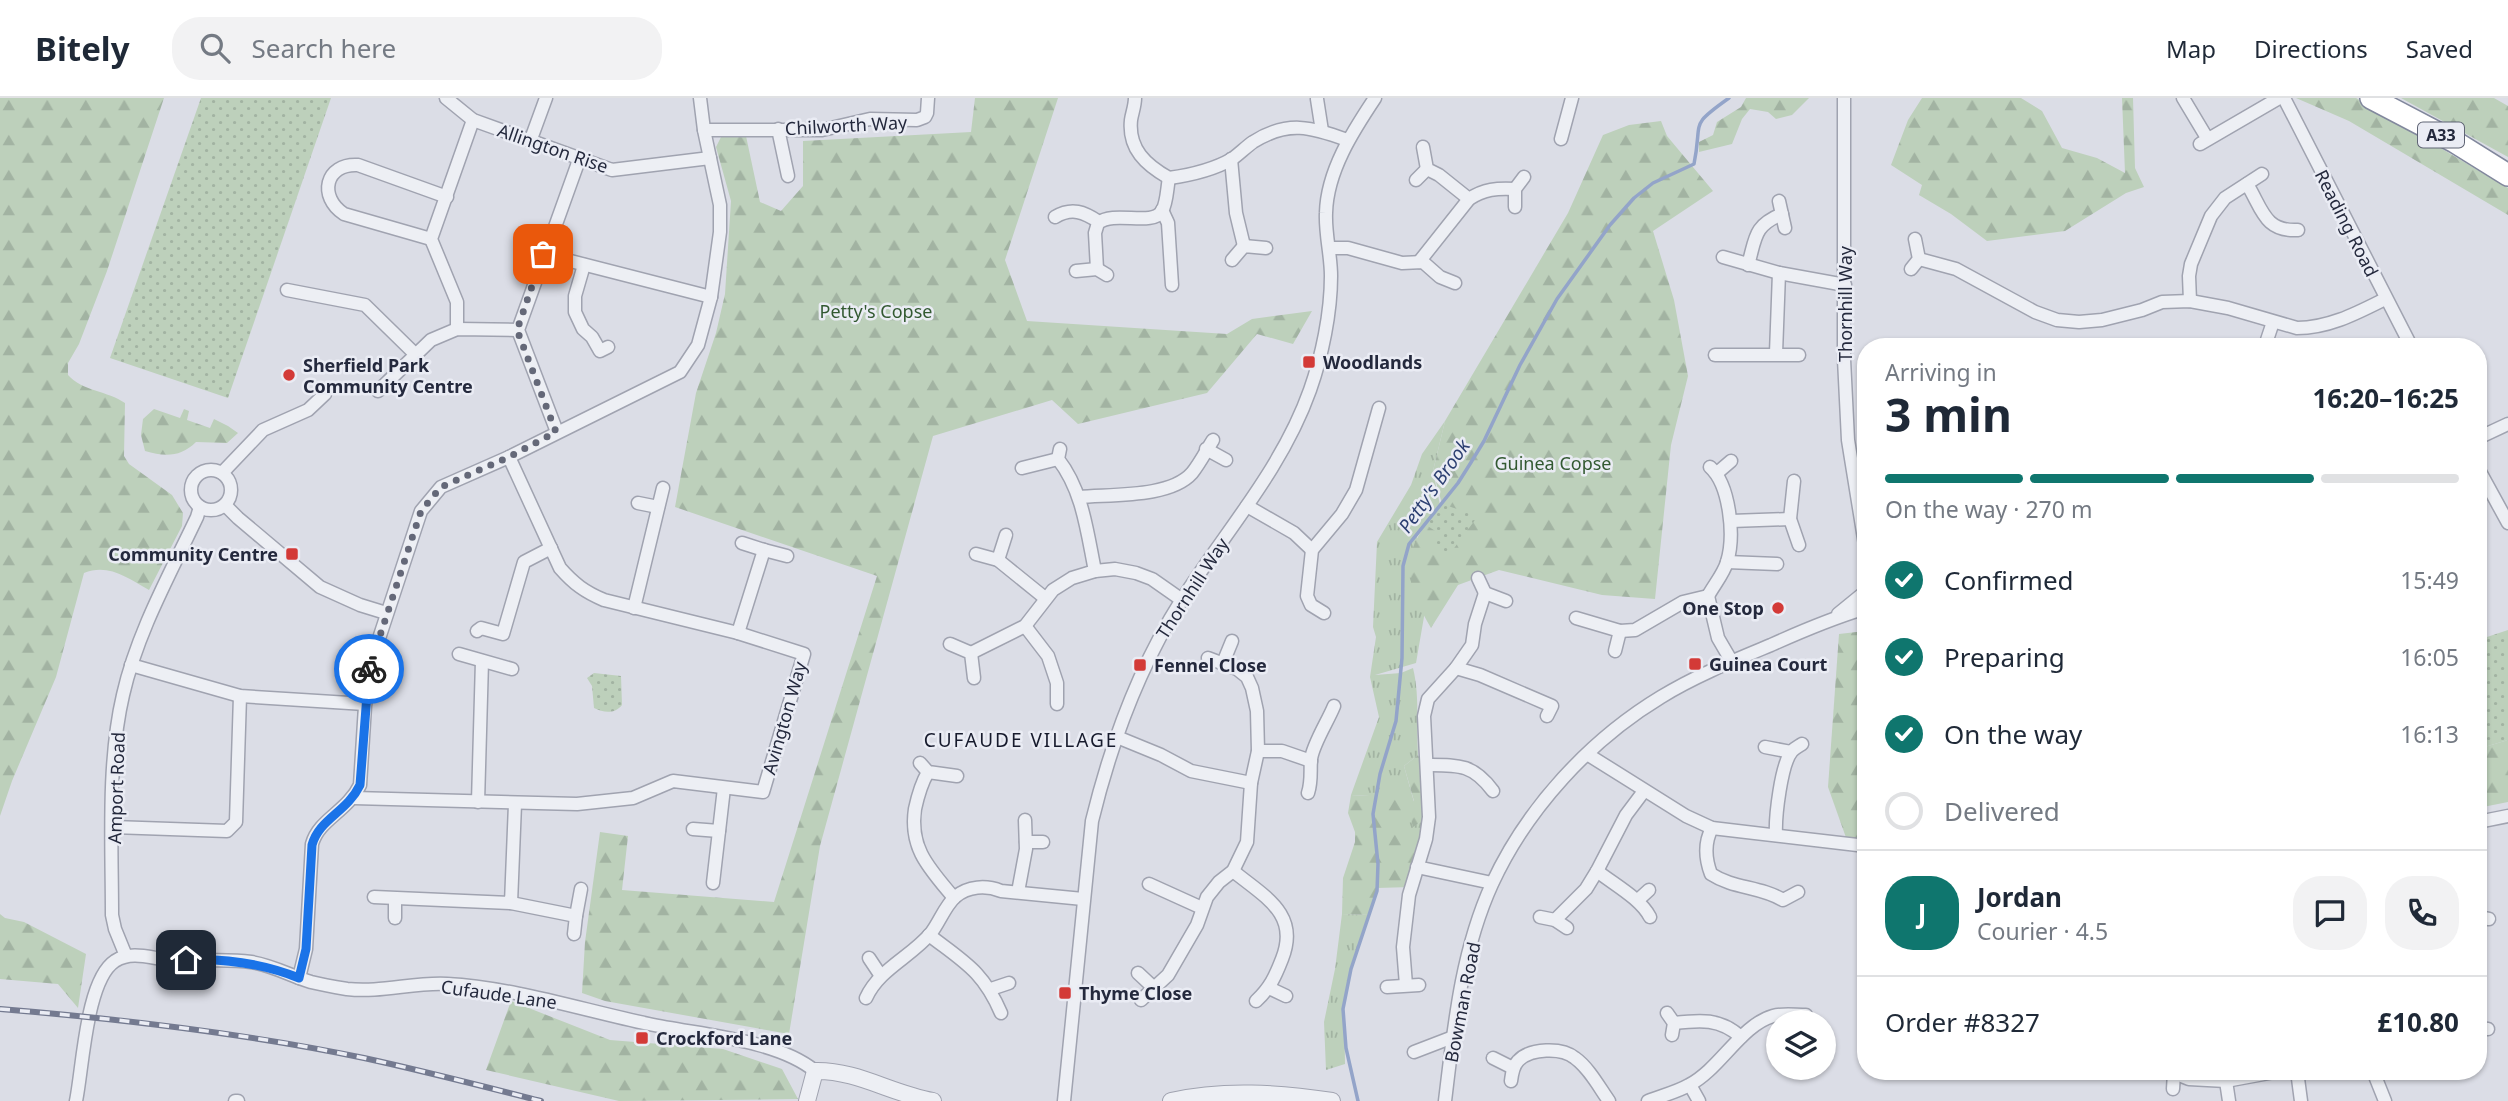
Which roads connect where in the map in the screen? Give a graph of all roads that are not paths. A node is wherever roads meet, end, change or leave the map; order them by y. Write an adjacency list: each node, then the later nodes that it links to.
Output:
1 (446, 98): 13 (street, Allington Rise)
2 (546, 98): 17 (street)
3 (700, 98): 15 (street)
4 (929, 98): 14 (street, Chilworth Way)
5 (1135, 98): 29 (street)
6 (1375, 98): 19 (street, Thornhill Way)
7 (1572, 98): 18 (street)
8 (1844, 98): 56 (street, Thornhill Way)
9 (2183, 98): 10 (street)
10 (2281, 98): 59 (street, Reading Road)
11 (2371, 98): 26 (highway, A33)
12 (1317, 99): 16 (street)
13 (473, 120): 17 (street, Allington Rise); 33 (street)
14 (778, 129): 15 (street, Chilworth Way); 27 (street)
15 (704, 130): 21 (street)
16 (1322, 131): 19 (street); 22 (street)
17 (531, 139): 23 (street, Allington Rise)
18 (1561, 139)
19 (1347, 140): 45 (street, Thornhill Way)
20 (1423, 148): 24 (street)
21 (709, 158): 23 (street, Allington Rise); 58 (street)
22 (1231, 159): 29 (street); 43 (street)
23 (579, 160): 46 (street)
24 (1427, 169): 30 (street); 34 (street)
25 (2262, 174): 31 (street)
26 (2508, 174)
27 (788, 176)
28 (1524, 177): 32 (street)
29 (1169, 178): 36 (street)
30 (1416, 180)
31 (2247, 184): 40 (street); 60 (street)
32 (1515, 189): 34 (street); 35 (street)
33 (447, 197): 41 (street); 41 (street)
34 (1469, 199): 49 (street)
35 (1515, 207)
36 (1162, 210): 38 (street); 55 (street)
37 (1055, 217): 38 (street)
38 (1099, 222): 52 (street)
39 (1785, 228): 51 (street)
40 (2302, 229)
41 (431, 239): 62 (street)
42 (1915, 239): 60 (street)
43 (1244, 247): 44 (street); 48 (street)
44 (1266, 248)
45 (1330, 248): 49 (street); 89 (street, Thornhill Way)
46 (543, 254): 50 (street); 63 (street)
47 (1723, 257): 51 (street)
48 (1232, 260)
49 (1419, 262): 54 (street)
50 (584, 265): 58 (street); 66 (street)
51 (1748, 265): 53 (street)
52 (1076, 271)
53 (1779, 273): 56 (street); 67 (street)
54 (1455, 283)
55 (1172, 285)
56 (1845, 285): 85 (street, Thornhill Way)
57 (287, 290): 68 (street)
58 (711, 297): 75 (street)
59 (2385, 299): 61 (street); 65 (street, Reading Road)
60 (2190, 301): 61 (street)
61 (2273, 322): 64 (street)
62 (457, 329): 63 (street); 68 (street)
63 (517, 330): 75 (street)
64 (2267, 338)
65 (2407, 338)
66 (608, 347)
67 (1776, 353): 69 (street); 70 (street)
68 (415, 354): 71 (street)
69 (1715, 355)
70 (1798, 355)
71 (378, 391)
72 (325, 394): 81 (street)
73 (1379, 408): 100 (street)
74 (2508, 424): 76 (street)
75 (556, 432): 77 (street)
76 (2487, 434)
77 (509, 457): 98 (street, Avington Way); 116 (street)
78 (1226, 460): 86 (street)
79 (1731, 461): 93 (street)
80 (1022, 468): 86 (street)
81 (222, 474): 88 (street); 90 (street)
82 (1794, 481): 92 (street)
83 (2487, 484): 94 (street)
84 (663, 488): 91 (street)
85 (1857, 496)
86 (1079, 497): 106 (street)
87 (638, 503): 91 (street)
88 (225, 505): 90 (street); 116 (street)
89 (1247, 506): 100 (street); 112 (street, Thornhill Way)
90 (200, 507): 133 (street, Amport Road)
91 (658, 507): 114 (street)
92 (1790, 519): 93 (street); 97 (street)
93 (1731, 521): 104 (street)
94 (2508, 523)
95 (1006, 535): 103 (street)
96 (742, 543): 99 (street)
97 (1798, 545)
98 (551, 548): 114 (street, Avington Way); 121 (street)
99 (764, 550): 102 (street); 123 (street)
100 (1312, 550): 117 (street)
101 (976, 554): 103 (street)
102 (787, 556)
103 (998, 560): 111 (street)
104 (1727, 562): 105 (street); 109 (street)
105 (1777, 564)
106 (1095, 571): 111 (street); 112 (street)
107 (1478, 578): 108 (street)
108 (1485, 593): 113 (street); 134 (street)
109 (1708, 596): 122 (street); 131 (street)
110 (1857, 597): 119 (street, Bowman Road)
111 (1045, 598): 120 (street)
112 (1182, 600): 142 (street, Thornhill Way)
113 (1506, 601)
114 (634, 608): 123 (street, Avington Way)
115 (1857, 611): 119 (street, Bowman Road)
116 (386, 613): 138 (street)
117 (1324, 613)
118 (1576, 618): 122 (street)
119 (1829, 620): 131 (street, Bowman Road)
120 (1025, 626): 127 (street); 139 (street)
121 (477, 631)
122 (1620, 631): 126 (street)
123 (738, 634): 150 (street, Avington Way)
124 (1233, 640): 132 (street)
125 (950, 644): 127 (street)
126 (1615, 651)
127 (971, 653): 136 (street)
128 (459, 654): 130 (street)
129 (1208, 658): 132 (street)
130 (482, 661): 135 (street); 155 (street)
131 (1732, 662): 145 (street, Bowman Road)
132 (1223, 663): 144 (street)
133 (131, 666): 137 (street); 160 (street, Amport Road)
134 (1456, 668): 141 (street); 147 (street)
135 (512, 669)
136 (974, 678)
137 (240, 696): 138 (street); 160 (street)
138 (365, 704): 154 (street)
139 (1057, 704)
140 (1329, 709): 146 (street)
141 (1547, 716)
142 (1117, 737): 149 (street); 181 (street, Thornhill Way)
143 (1765, 747): 164 (street)
144 (1258, 751): 146 (street); 149 (street)
145 (1587, 754): 152 (street); 172 (street, Bowman Road)
146 (1311, 761): 153 (street)
147 (1427, 765): 151 (street); 168 (street)
148 (957, 776): 179 (street)
149 (1251, 783): 170 (street)
150 (724, 788): 156 (street, Avington Way); 163 (street)
151 (1493, 791)
152 (1644, 791): 161 (street); 169 (street)
153 (1308, 793)
154 (354, 799): 155 (street, Avington Way); 197 (street)
155 (478, 802): 156 (street, Avington Way)
156 (515, 804): 183 (street)
157 (2508, 816): 159 (street)
158 (1025, 820): 165 (street)
159 (2487, 820)
160 (113, 827): 193 (street, Amport Road)
161 (1712, 828): 164 (street); 177 (street)
162 (693, 829): 163 (street)
163 (719, 831): 171 (street)
164 (1776, 835): 167 (street)
165 (1027, 842): 166 (street); 176 (street)
166 (1043, 842)
167 (1857, 845)
168 (1417, 867): 172 (street); 199 (street)
169 (1597, 871): 182 (street); 189 (street)
170 (1233, 872): 184 (street); 201 (street)
171 (713, 883)
172 (1492, 883): 210 (street, Bowman Road)
173 (1149, 884): 184 (street)
174 (581, 889): 185 (street)
175 (1648, 890): 182 (street)
176 (1018, 892): 179 (street); 181 (street)
177 (1798, 892)
178 (374, 897): 180 (street)
179 (954, 898): 192 (street)
180 (395, 899): 183 (street); 188 (street)
181 (1083, 900): 225 (street, Thornhill Way)
182 (1638, 900): 187 (street)
183 (510, 903): 185 (street)
184 (1202, 908): 200 (street)
185 (576, 916): 191 (street)
186 (1540, 917): 189 (street)
187 (1650, 917)
188 (395, 918)
189 (1555, 920): 190 (street)
190 (1567, 928)
191 (574, 933)
192 (929, 935): 196 (street); 202 (street)
193 (126, 956): 197 (street, Cufaude Lane); 222 (street)
194 (869, 958): 196 (street)
195 (1138, 973): 200 (street)
196 (881, 976): 204 (street)
197 (299, 978): 214 (street, Cufaude Lane)
198 (1009, 983): 202 (street)
199 (1387, 987)
200 (1154, 988): 205 (street)
201 (1269, 988): 203 (street); 206 (street)
202 (991, 989): 207 (street)
203 (1286, 996)
204 (866, 998)
205 (1142, 1000)
206 (1256, 1001)
207 (1001, 1016)
208 (1766, 1020): 211 (street)
209 (1671, 1024): 211 (street)
210 (1452, 1037): 212 (street); 227 (street, Bowman Road)
211 (1741, 1037): 219 (street)
212 (1414, 1052)
213 (1493, 1058): 228 (street)
214 (815, 1072): 223 (street); 224 (street)
215 (2172, 1080): 220 (street)
216 (2233, 1080): 231 (street)
217 (2298, 1080): 232 (street)
218 (2377, 1080): 233 (street)
219 (1690, 1085): 229 (street); 230 (street)
220 (2173, 1089)
221 (1181, 1100): 226 (street)
222 (76, 1101)
223 (807, 1101)
224 (933, 1101)
225 (1064, 1101)
226 (1326, 1101)
227 (1445, 1101)
228 (1609, 1101)
229 (1648, 1101)
230 (1699, 1101)
231 (2228, 1101)
232 (2301, 1101)
233 (2385, 1101)

